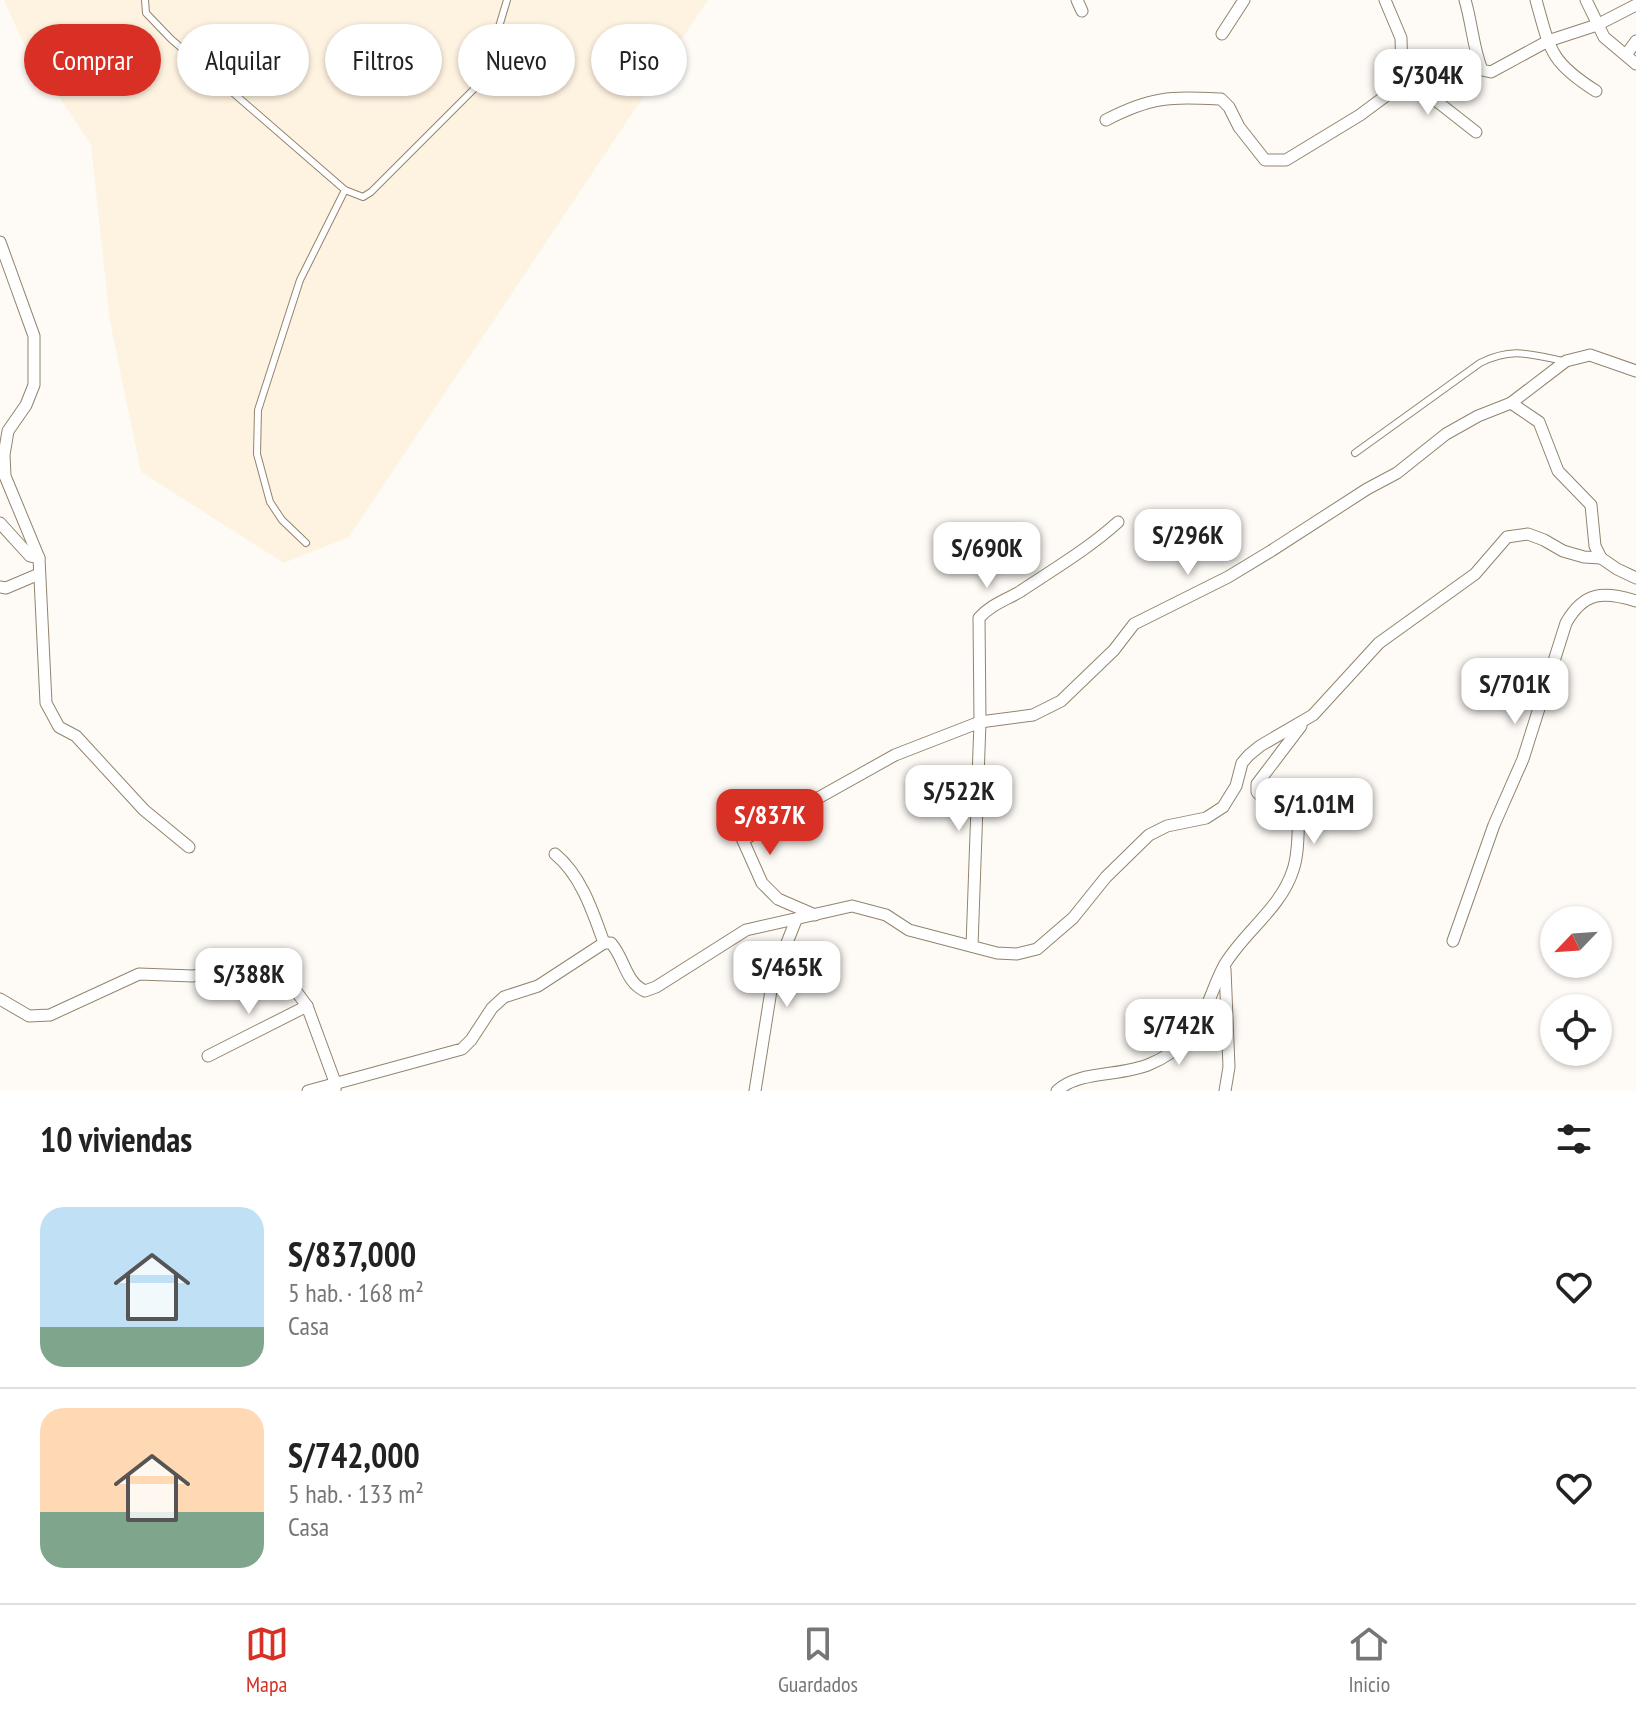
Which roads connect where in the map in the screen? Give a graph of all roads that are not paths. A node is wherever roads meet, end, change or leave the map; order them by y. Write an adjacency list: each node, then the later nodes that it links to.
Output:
1 (145, 0): 19 (lane)
2 (507, 0): 19 (lane)
3 (1244, 0): 10 (street)
4 (1385, 0): 15 (street)
5 (1536, 0): 11 (street)
6 (1586, 0): 9 (street)
7 (1467, 1): 11 (street)
8 (1636, 5): 9 (street)
9 (1597, 25): 11 (street); 13 (street)
10 (1222, 34)
11 (1548, 41): 16 (street)
12 (1636, 41): 13 (street)
13 (1626, 55): 14 (street)
14 (1636, 64)
15 (1402, 74): 17 (street); 18 (street)
16 (1596, 91)
17 (1106, 120)
18 (1476, 132)
19 (345, 190): 27 (lane)
20 (0, 242): 28 (street)
21 (1566, 361): 22 (street); 23 (street); 24 (lane)
22 (1636, 371)
23 (1511, 403): 29 (street); 35 (street)
24 (1355, 453)
25 (1118, 522): 35 (street)
26 (0, 523): 28 (street)
27 (306, 543)
28 (39, 558): 30 (street)
29 (1601, 558): 31 (street); 34 (street)
30 (39, 574): 32 (street); 38 (street)
31 (1636, 578)
32 (0, 587)
33 (1636, 601): 42 (street)
34 (1313, 715): 44 (street); 45 (street)
35 (980, 722): 37 (street); 44 (street)
36 (725, 800): 37 (street)
37 (743, 840): 40 (street)
38 (189, 847)
39 (555, 854): 43 (street)
40 (816, 915): 41 (street); 44 (street)
41 (796, 920): 43 (street); 51 (street)
42 (1453, 941)
43 (604, 943): 49 (street)
44 (972, 946)
45 (1225, 965): 52 (street); 53 (street)
46 (0, 999): 47 (street)
47 (307, 1006): 48 (street); 49 (street)
48 (208, 1056)
49 (335, 1086): 50 (street)
50 (308, 1091)
51 (755, 1091)
52 (1057, 1091)
53 (1225, 1091)

